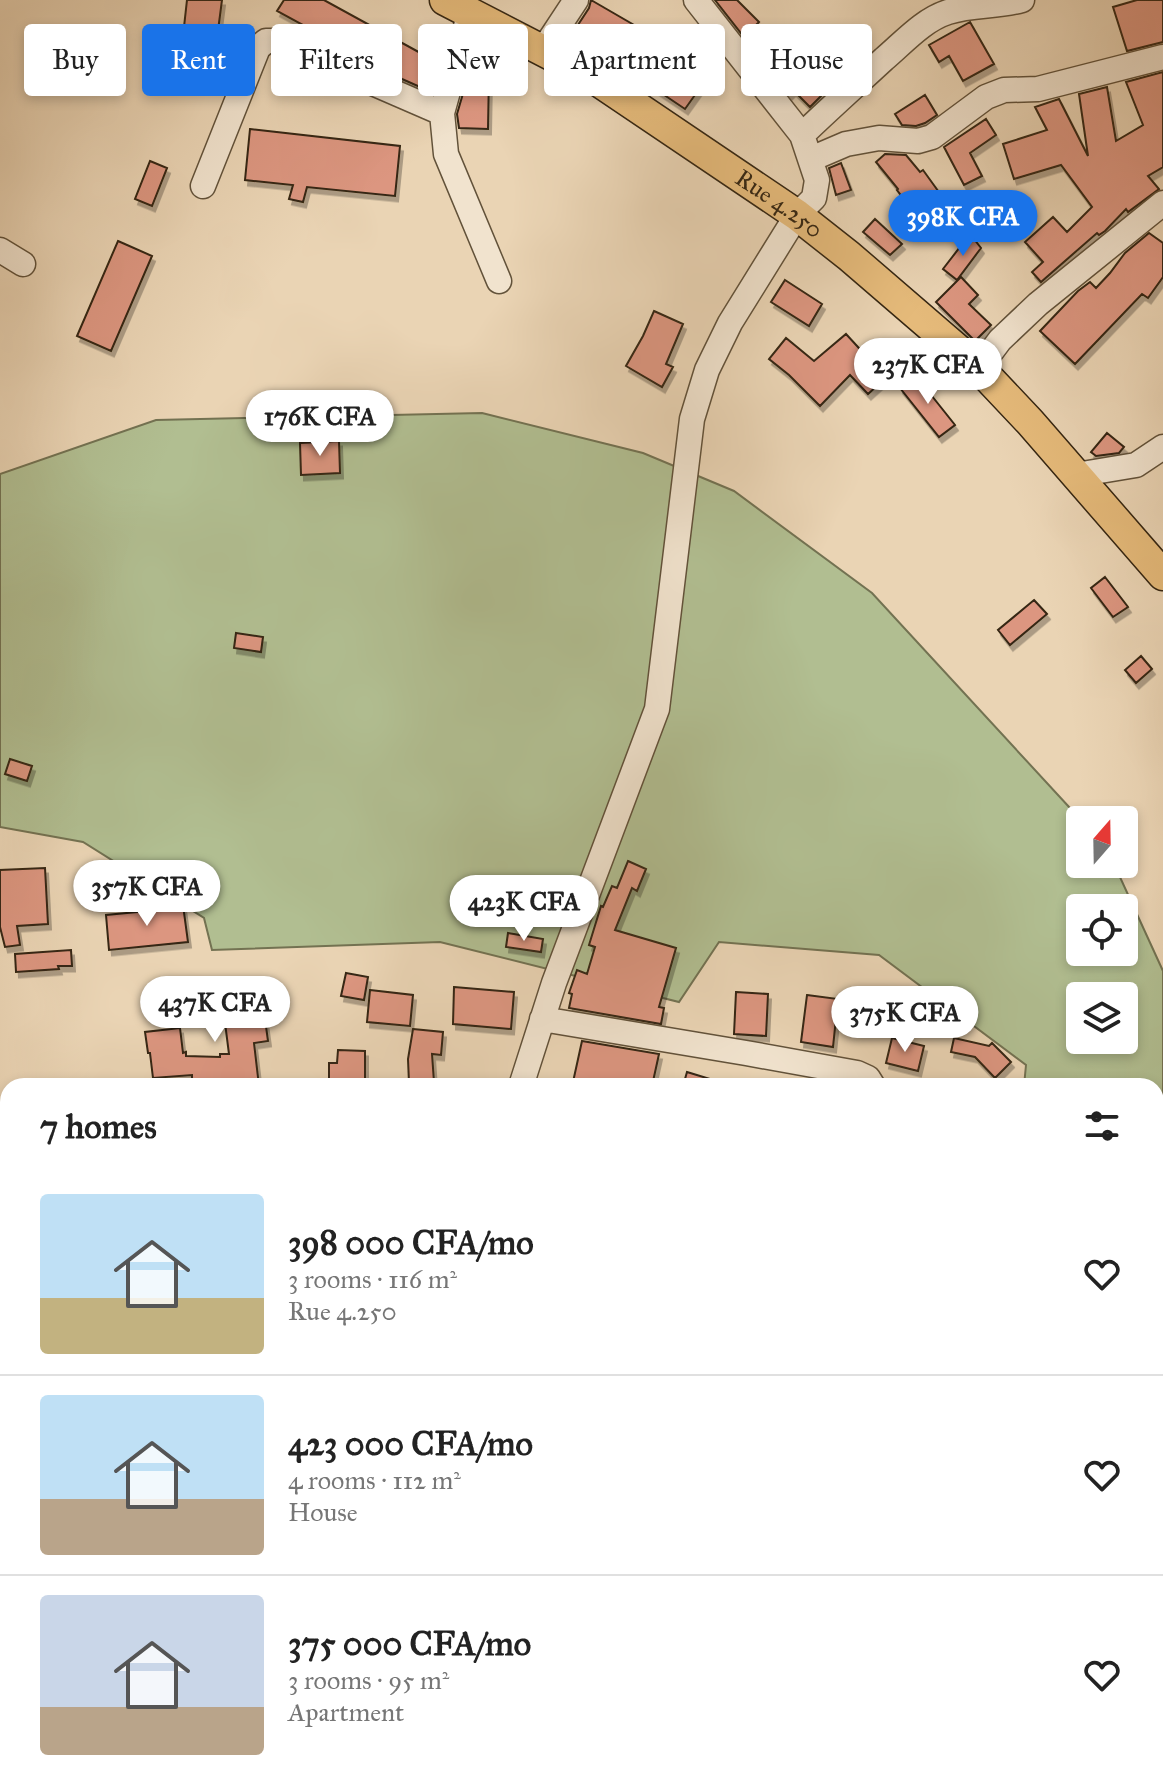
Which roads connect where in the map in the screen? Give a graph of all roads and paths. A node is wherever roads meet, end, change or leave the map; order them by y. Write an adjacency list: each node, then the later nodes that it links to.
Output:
1 (576, 0): 5 (street)
2 (696, 0): 8 (street)
3 (1022, 0): 8 (street)
4 (457, 6): 5 (main road, Rue 4.250); 7 (street)
5 (543, 50): 12 (main road, Rue 4.250)
6 (1163, 57): 9 (street)
7 (442, 113): 10 (street); 15 (street)
8 (802, 135): 9 (street)
9 (811, 159): 12 (street)
10 (203, 186)
11 (1163, 203): 16 (street)
12 (797, 215): 16 (main road, Rue 4.250); 20 (street)
13 (0, 250): 14 (street)
14 (23, 264)
15 (499, 281)
16 (979, 368): 18 (main road, Rue 4.250)
17 (1163, 447): 18 (street)
18 (1076, 475): 19 (main road, Rue 4.250)
19 (1163, 575)
20 (542, 1019): 21 (street); 22 (street)
21 (524, 1078)
22 (868, 1078)

